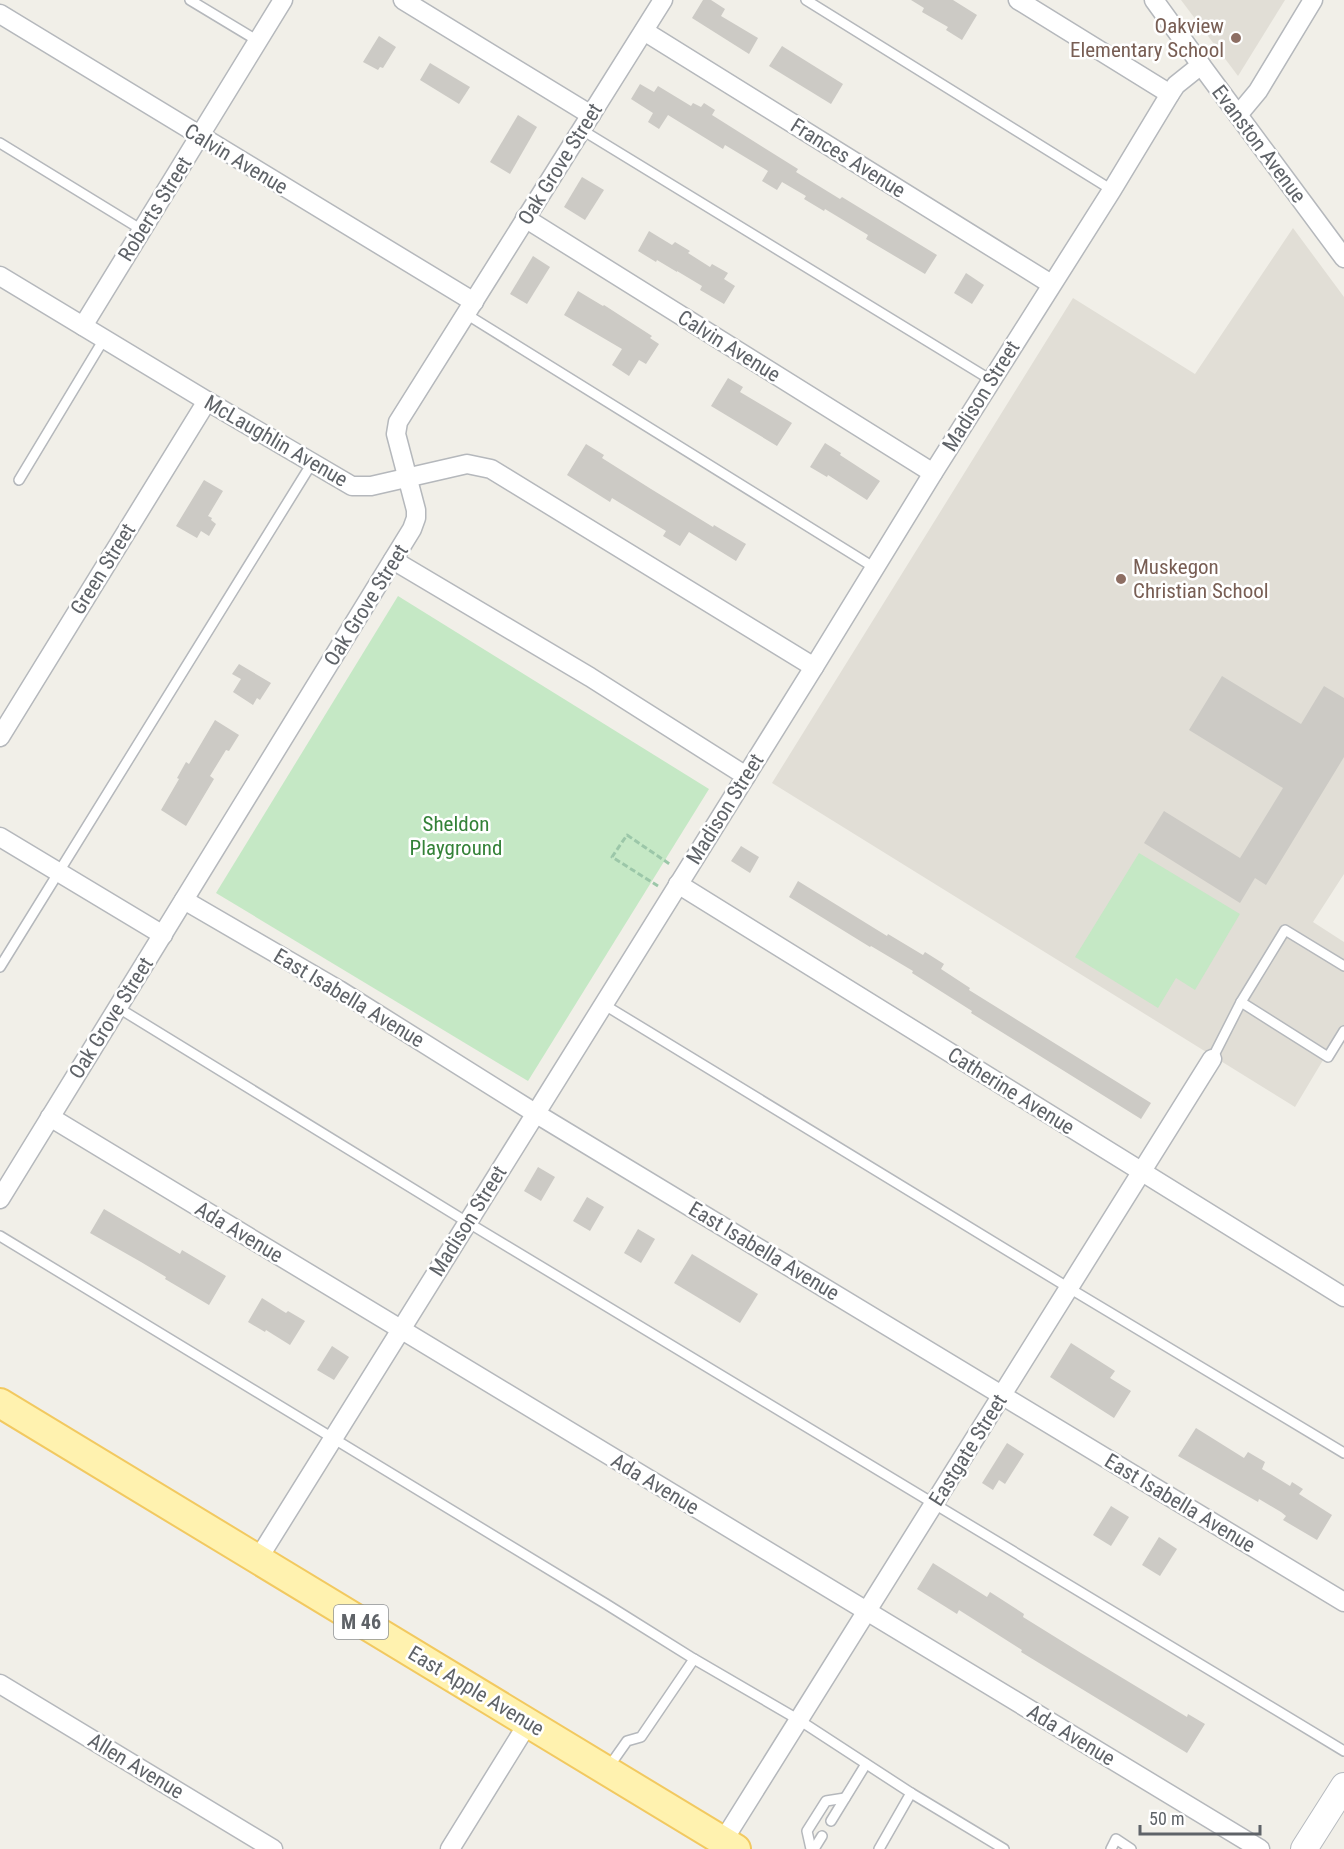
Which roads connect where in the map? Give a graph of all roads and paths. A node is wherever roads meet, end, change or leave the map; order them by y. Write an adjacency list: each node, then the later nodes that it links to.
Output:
1 (190, 0): 11 (lane)
2 (283, 0): 11 (street, Roberts Street)
3 (403, 0): 15 (street)
4 (663, 0): 10 (street, Oak Grove Street)
5 (806, 0): 18 (lane)
6 (1018, 0): 13 (street)
7 (1154, 0): 12 (street, Evanston Avenue)
8 (1313, 0): 14 (street)
9 (0, 14): 16 (street, Calvin Avenue)
10 (644, 31): 15 (street, Oak Grove Street); 23 (street, Frances Avenue)
11 (258, 41): 16 (street, Roberts Street)
12 (1201, 65): 13 (street, Madison Street); 14 (street, Evanston Avenue)
13 (1170, 94): 18 (street, Madison Street)
14 (1238, 115): 21 (street, Evanston Avenue)
15 (586, 122): 19 (street, Oak Grove Street); 27 (lane)
16 (200, 137): 20 (street, Roberts Street); 24 (street, Calvin Avenue)
17 (0, 143): 20 (lane)
18 (1112, 190): 23 (street, Madison Street)
19 (525, 218): 24 (street, Oak Grove Street); 30 (street, Calvin Avenue)
20 (142, 230): 25 (street, Roberts Street)
21 (1344, 258)
22 (0, 277): 25 (street, McLaughlin Avenue)
23 (1051, 284): 27 (street, Madison Street)
24 (470, 308): 31 (street, Oak Grove Street); 34 (lane)
25 (83, 326): 26 (street, McLaughlin Avenue)
26 (104, 339): 28 (street, McLaughlin Avenue); 32 (lane)
27 (991, 380): 30 (street, Madison Street)
28 (207, 401): 29 (street, McLaughlin Avenue); 36 (street, Green Street)
29 (312, 464): 31 (street, McLaughlin Avenue); 39 (lane)
30 (933, 473): 34 (street, Madison Street)
31 (407, 478): 33 (street, Oak Grove Street); 35 (street, McLaughlin Avenue)
32 (19, 480)
33 (393, 560): 37 (street); 41 (street, Oak Grove Street)
34 (875, 568): 35 (street, Madison Street)
35 (814, 668): 37 (street, Madison Street)
36 (0, 737)
37 (746, 776): 40 (street, Madison Street)
38 (0, 837): 39 (street)
39 (59, 872): 42 (street); 44 (lane)
40 (675, 882): 40 (path); 46 (street, Madison Street); 52 (street, Catherine Avenue)
41 (184, 900): 42 (street, Oak Grove Street); 50 (street, East Isabella Avenue)
42 (163, 934): 47 (street, Oak Grove Street)
43 (1344, 966): 45 (lane)
44 (0, 967)
45 (1240, 1002): 48 (lane); 49 (lane)
46 (603, 1004): 50 (street, Madison Street); 56 (lane)
47 (117, 1007): 51 (street, Oak Grove Street); 54 (lane)
48 (1344, 1031)
49 (1212, 1059): 52 (street, Eastgate Street)
50 (536, 1113): 54 (street, Madison Street); 59 (street, East Isabella Avenue)
51 (50, 1117): 53 (street, Oak Grove Street); 58 (street, Ada Avenue)
52 (1142, 1172): 56 (street, Eastgate Street); 57 (street, Catherine Avenue)
53 (0, 1199)
54 (467, 1222): 58 (street, Madison Street); 63 (lane)
55 (0, 1236): 61 (lane)
56 (1069, 1288): 59 (street, Eastgate Street); 62 (lane)
57 (1344, 1297)
58 (400, 1330): 61 (street, Madison Street); 66 (street, Ada Avenue)
59 (1002, 1395): 63 (street, Eastgate Street); 65 (street, East Isabella Avenue)
60 (0, 1403): 64 (main road, East Apple Avenue / M 46)
61 (332, 1438): 64 (street, Madison Street); 67 (lane)
62 (1344, 1453)
63 (934, 1504): 66 (street, Eastgate Street); 71 (lane)
64 (258, 1559): 70 (main road, East Apple Avenue / M 46)
65 (1344, 1602)
66 (866, 1612): 69 (street, Eastgate Street); 87 (street, Ada Avenue)
67 (694, 1659): 69 (lane); 73 (lane)
68 (0, 1684): 80 (street, Allen Avenue)
69 (799, 1720): 72 (lane); 79 (street, Eastgate Street)
70 (528, 1723): 73 (main road, East Apple Avenue / M 46); 81 (street)
71 (1344, 1751)
72 (866, 1764): 75 (lane); 76 (lane)
73 (606, 1770): 79 (main road, East Apple Avenue / M 46)
74 (1344, 1786): 88 (main road)
75 (911, 1793): 83 (lane); 84 (lane)
76 (845, 1798): 77 (lane); 82 (lane)
77 (831, 1821)
78 (822, 1836): 82 (lane)
79 (729, 1845)
80 (273, 1849)
81 (450, 1849)
82 (813, 1849)
83 (879, 1849)
84 (1004, 1849)
85 (1111, 1849): 86 (lane)
86 (1131, 1849)
87 (1260, 1849)
88 (1304, 1849)

